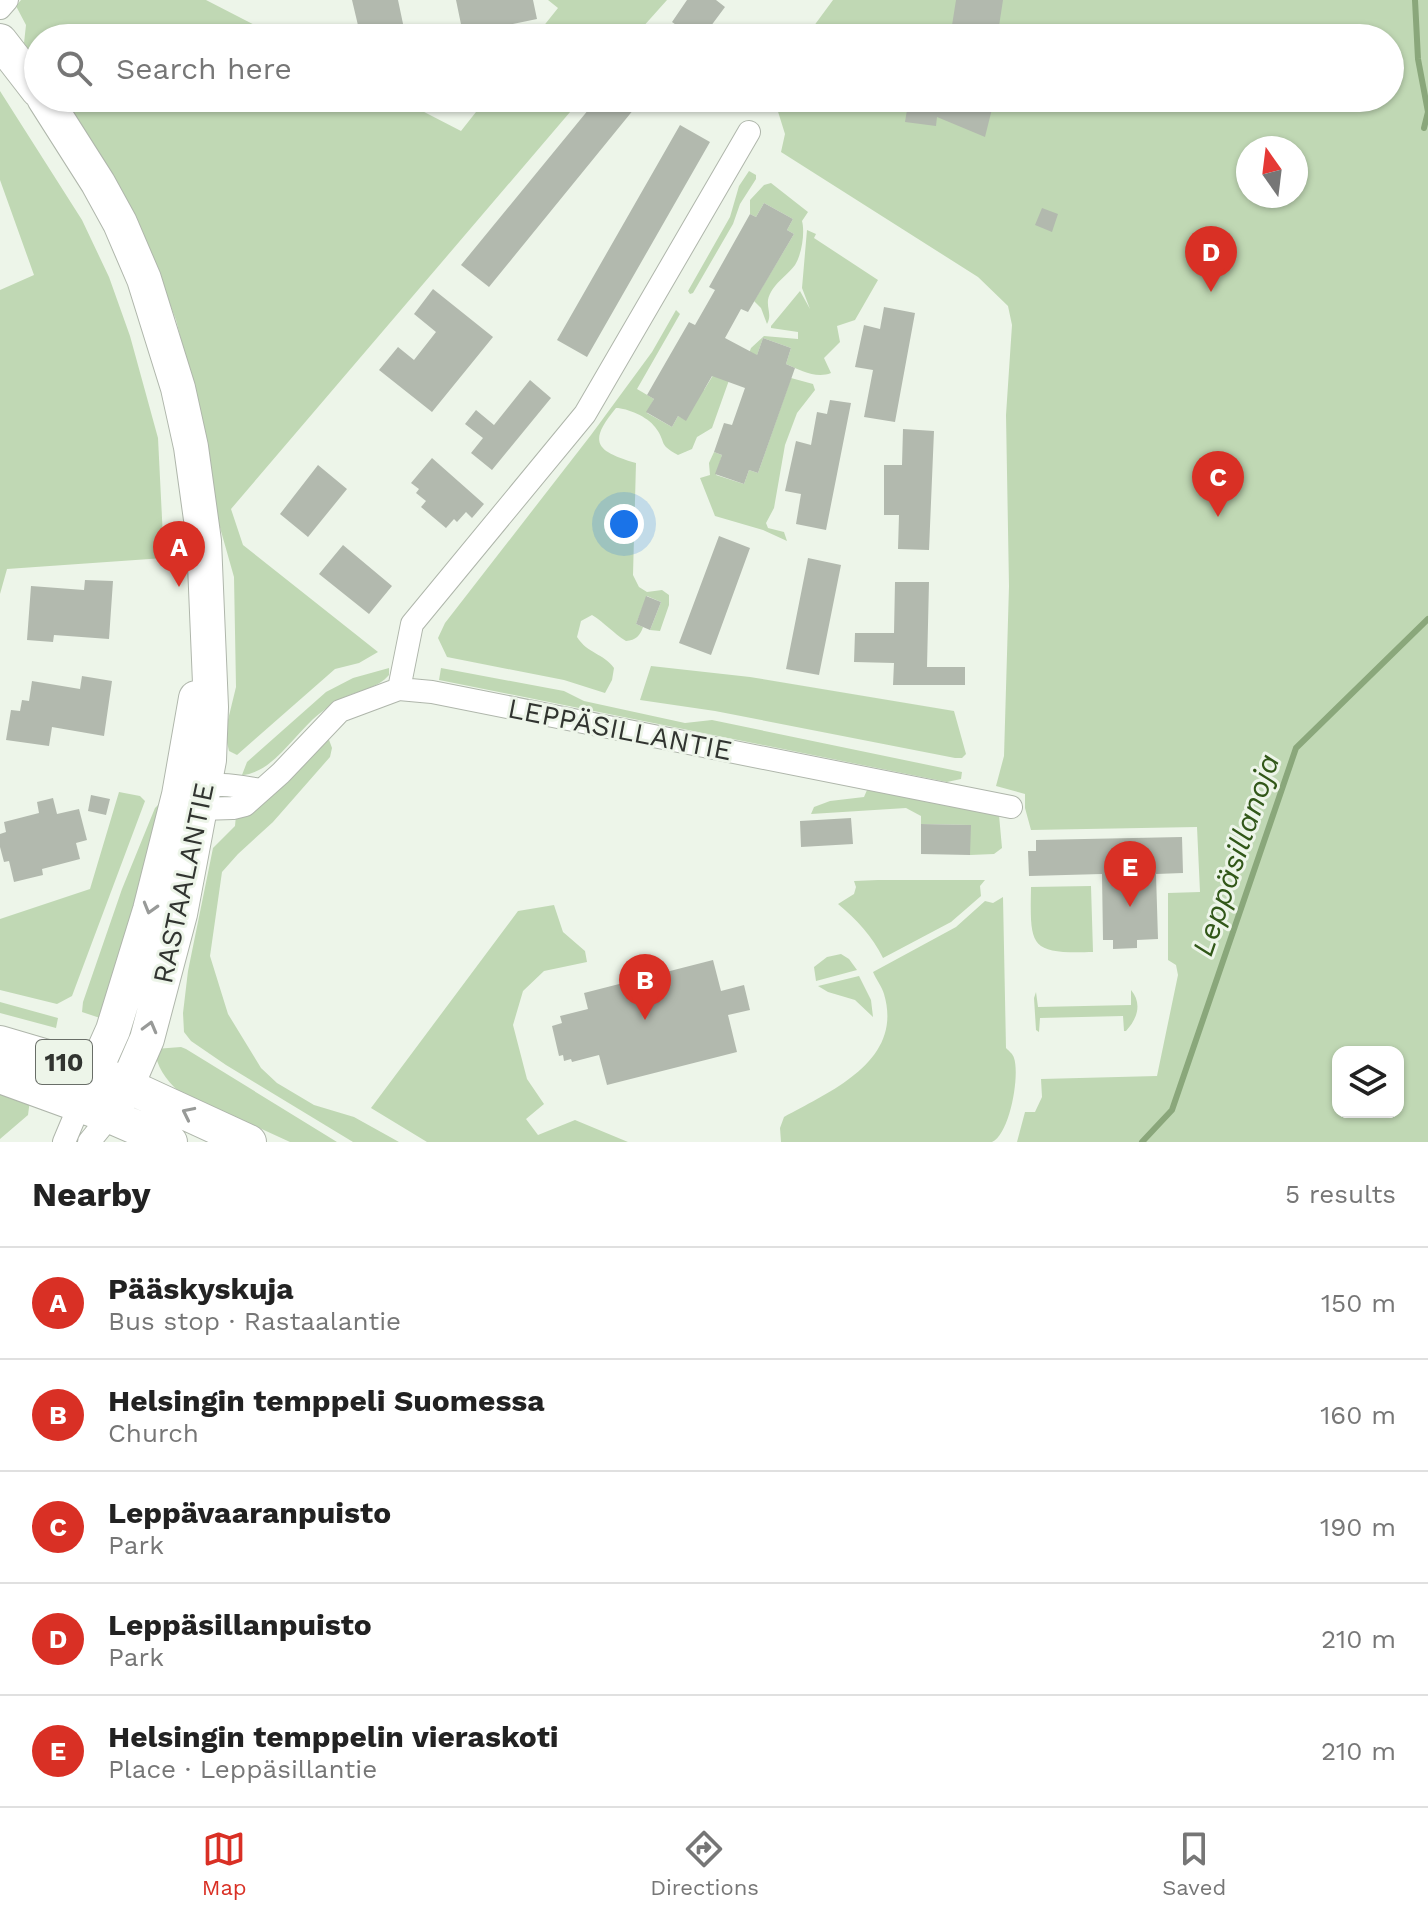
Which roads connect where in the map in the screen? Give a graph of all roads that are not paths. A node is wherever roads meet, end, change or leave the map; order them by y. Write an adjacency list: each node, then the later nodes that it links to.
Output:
1 (7, 0): 2 (street)
2 (0, 8)
3 (0, 41): 4 (main road)
4 (24, 72)
5 (53, 112): 8 (main road, RASTAALANTIE)
6 (749, 132): 7 (street)
7 (399, 689): 8 (street, LEPPÄSILLANTIE); 9 (street, LEPPÄSILLANTIE)
8 (195, 797): 11 (main road, RASTAALANTIE, one-way to 11); 13 (main road, RASTAALANTIE, one-way to 8)
9 (1011, 807)
10 (0, 1043): 11 (main road, 110)
11 (95, 1071): 13 (main road, 110); 14 (main road, RASTAALANTIE)
12 (0, 1076): 14 (main road, 110)
13 (127, 1085): 14 (main road, RASTAALANTIE); 17 (main road, 110, one-way to 13)
14 (93, 1121): 15 (street); 16 (main road, 110)
15 (64, 1142)
16 (170, 1142)
17 (249, 1142)

